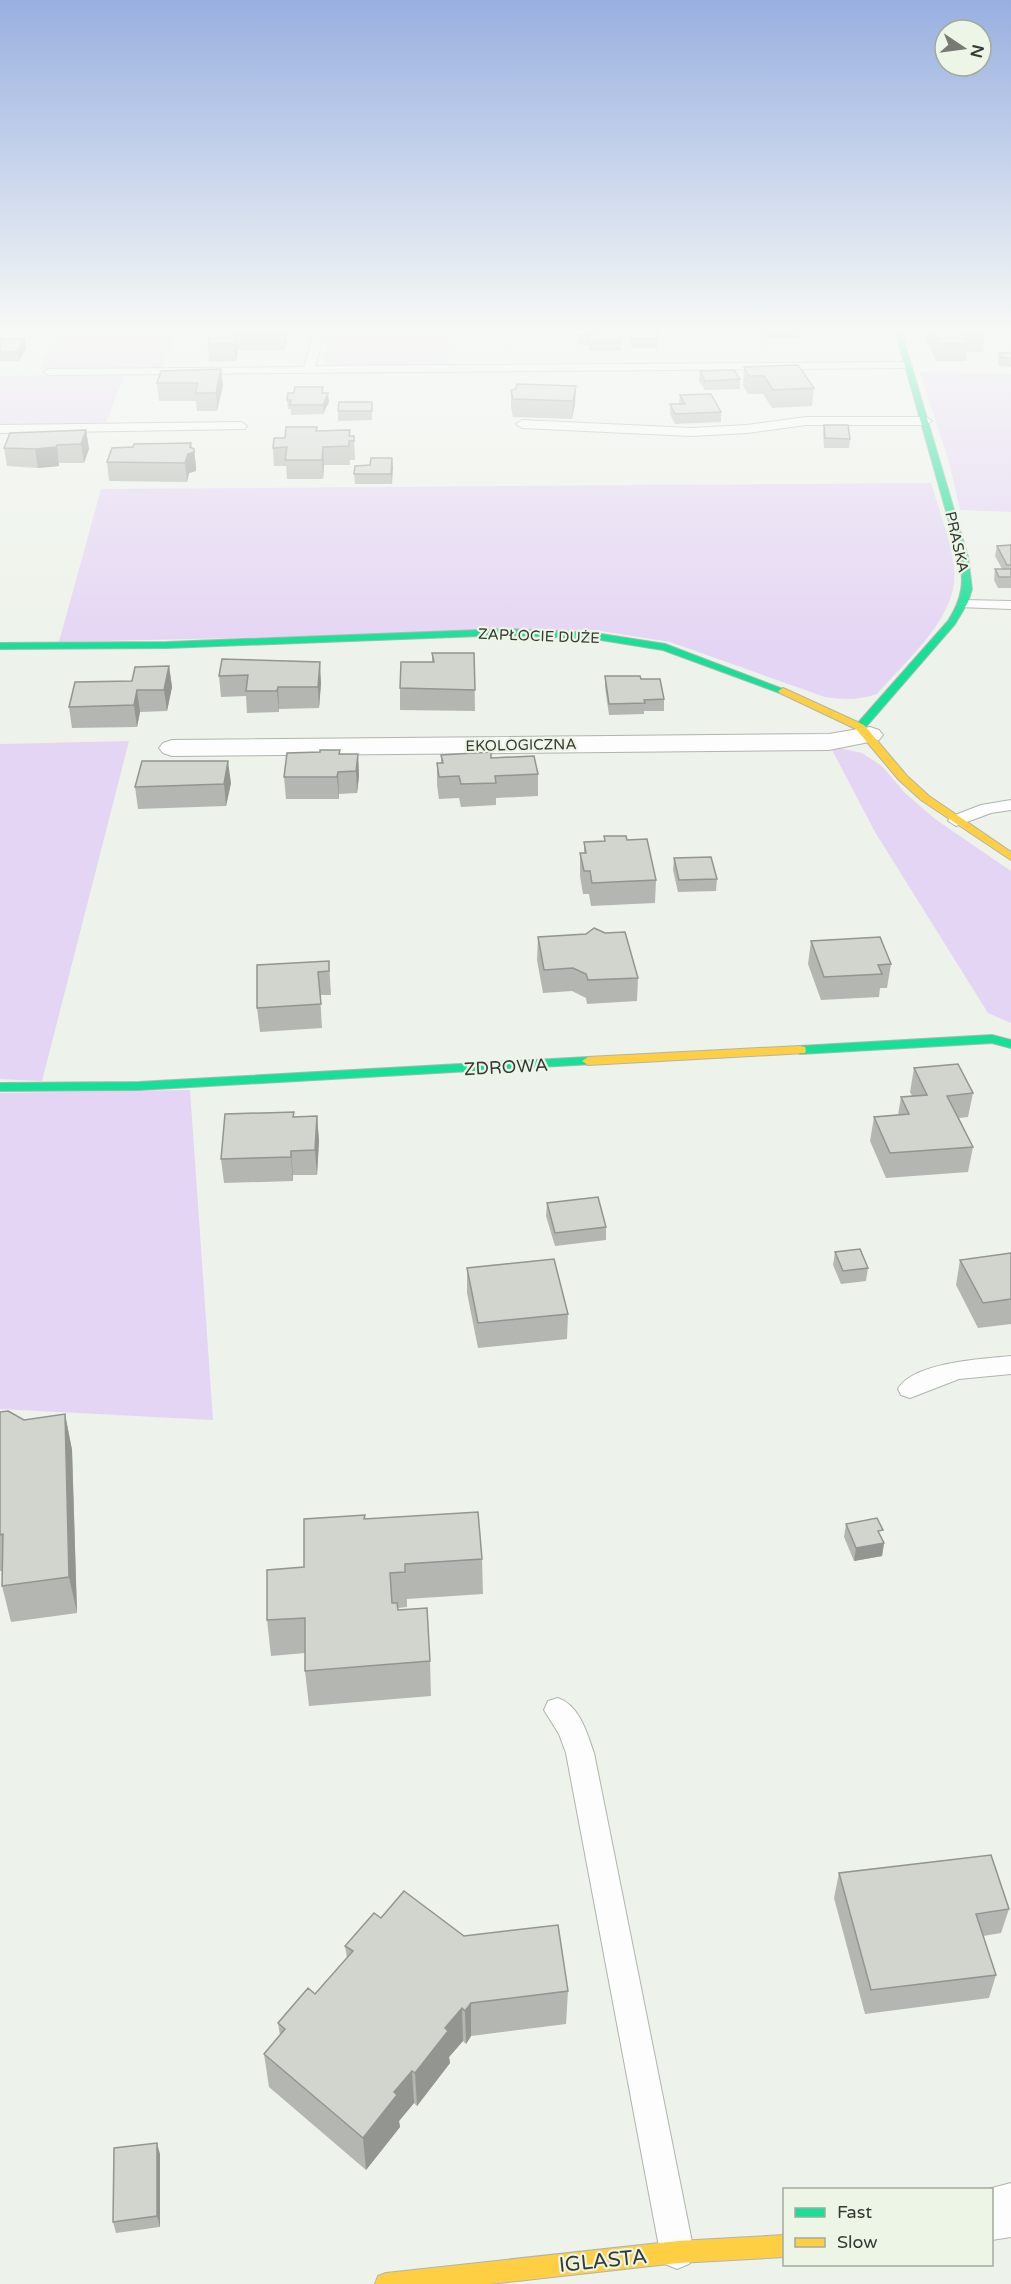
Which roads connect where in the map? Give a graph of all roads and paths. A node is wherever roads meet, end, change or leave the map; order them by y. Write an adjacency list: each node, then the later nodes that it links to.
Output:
1 (929, 434): 2 (street, PRASKA)
2 (963, 604): 3 (lane); 5 (street, PRASKA)
3 (1011, 605)
4 (0, 646): 5 (street, ZAPŁOCIE DUŻE)
5 (865, 731): 6 (street, EKOLOGICZNA); 8 (street, ZAPŁOCIE DUŻE)
6 (172, 748)
7 (1011, 805): 8 (lane)
8 (956, 821): 9 (street, ZAPŁOCIE DUŻE)
9 (1011, 857)
10 (1011, 1044): 11 (street, ZDROWA)
11 (0, 1087)
12 (1011, 1365): 13 (lane)
13 (910, 1389)
14 (558, 1710): 18 (lane)
15 (1011, 2210): 16 (street)
16 (993, 2213)
17 (783, 2246): 18 (street, IGLASTA)
18 (678, 2252): 19 (street, IGLASTA)
19 (386, 2284)

